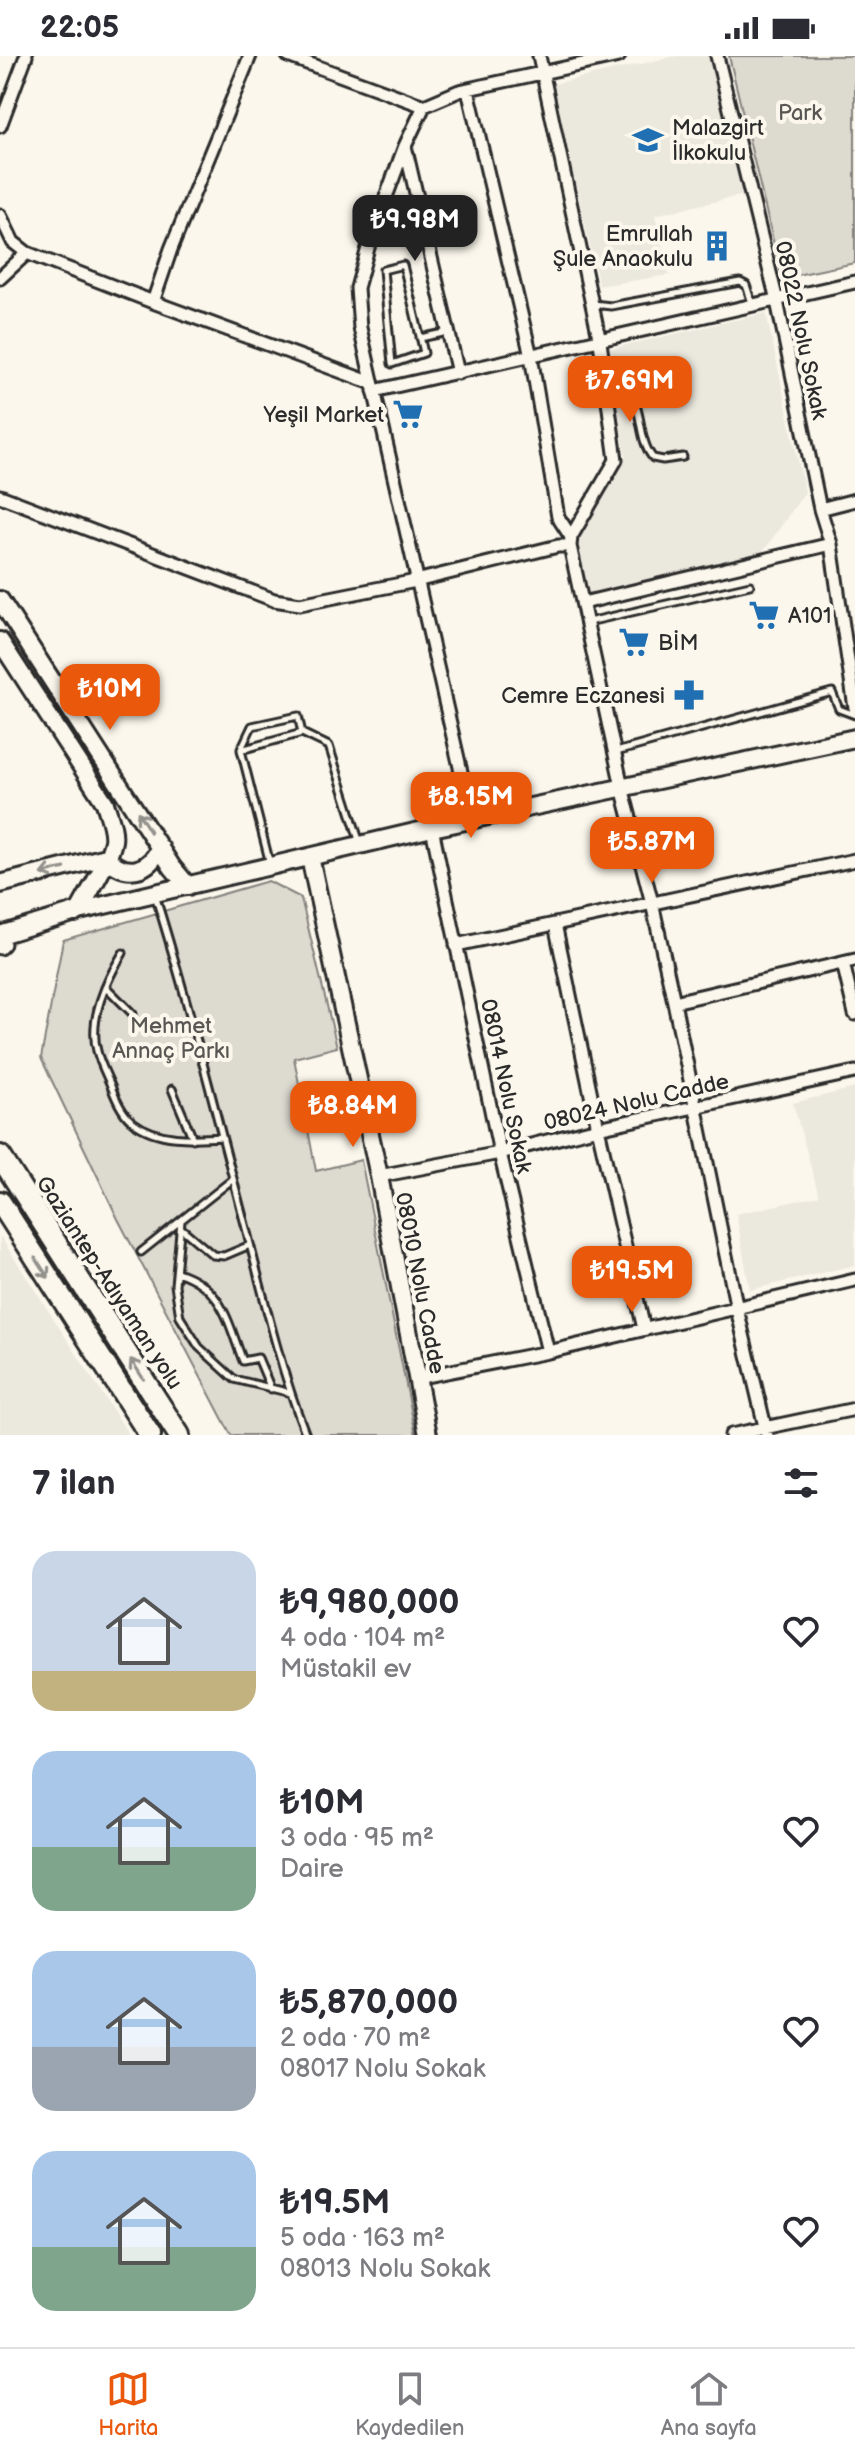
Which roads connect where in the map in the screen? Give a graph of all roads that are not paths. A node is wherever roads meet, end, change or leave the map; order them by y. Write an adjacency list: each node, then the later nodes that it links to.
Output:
1 (26, 56): 10 (street)
2 (250, 56): 17 (street)
3 (288, 56): 9 (street)
4 (539, 56): 7 (street)
5 (619, 56): 7 (street)
6 (717, 56): 16 (street, 08022 Nolu Sokak)
7 (542, 73): 8 (street); 18 (street)
8 (468, 90): 9 (street); 23 (street)
9 (424, 106): 11 (street)
10 (0, 126)
11 (405, 146): 20 (street); 25 (street)
12 (0, 215): 13 (street)
13 (27, 253): 14 (street); 17 (street)
14 (0, 278)
15 (855, 282): 16 (street)
16 (777, 301): 19 (street); 30 (street, 08022 Nolu Sokak)
17 (153, 302): 25 (street)
18 (592, 304): 19 (lane); 22 (street)
19 (753, 307): 22 (street)
20 (449, 332): 21 (lane); 24 (street)
21 (420, 338): 21 (lane)
22 (600, 342): 23 (street); 26 (street)
23 (531, 356): 24 (street); 31 (street)
24 (458, 373): 25 (street)
25 (373, 387): 33 (street)
26 (608, 393): 27 (lane); 31 (street)
27 (683, 457)
28 (0, 496): 33 (street)
29 (855, 500): 30 (street)
30 (820, 509): 32 (street, 08022 Nolu Sokak)
31 (570, 541): 33 (street); 36 (street)
32 (831, 544): 36 (street); 39 (street, 08022 Nolu Sokak)
33 (416, 581): 46 (street)
34 (750, 585): 37 (lane)
35 (0, 600): 49 (street, one-way to 35)
36 (583, 603): 37 (street)
37 (587, 623): 44 (street)
38 (0, 641): 50 (street)
39 (855, 708)
40 (855, 715): 44 (lane)
41 (302, 733): 43 (lane); 43 (lane); 48 (lane)
42 (855, 738): 45 (street)
43 (241, 750): 53 (lane)
44 (614, 753): 45 (street)
45 (622, 787): 46 (street); 57 (street)
46 (472, 820): 47 (street)
47 (432, 828): 48 (street); 61 (street, 08014 Nolu Sokak)
48 (361, 845): 51 (street)
49 (160, 847): 50 (street); 55 (street)
50 (106, 857): 54 (street, one-way to 54); 58 (street)
51 (310, 857): 53 (street); 76 (street, 08010 Nolu Cadde)
52 (855, 860): 57 (street)
53 (270, 867): 55 (street)
54 (0, 884)
55 (188, 886): 56 (street)
56 (154, 894): 58 (street); 72 (lane)
57 (652, 903): 59 (street); 65 (street)
58 (79, 911): 60 (street)
59 (555, 924): 61 (street); 71 (street)
60 (3, 939)
61 (456, 945): 74 (street, 08014 Nolu Sokak)
62 (123, 953): 64 (lane)
63 (849, 962): 65 (street); 67 (street)
64 (106, 987): 66 (lane); 73 (lane)
65 (674, 1002): 70 (street)
66 (133, 1014)
67 (855, 1014)
68 (855, 1072): 70 (street, 08024 Nolu Cadde)
69 (172, 1089): 73 (lane)
70 (695, 1108): 71 (street, 08024 Nolu Cadde); 84 (street)
71 (598, 1128): 74 (street, 08024 Nolu Cadde); 85 (street)
72 (222, 1137): 73 (lane); 77 (lane)
73 (193, 1139)
74 (500, 1153): 76 (street, 08024 Nolu Cadde); 86 (street, 08014 Nolu Sokak)
75 (0, 1156): 93 (highway, Gaziantep-Adıyaman yolu, one-way to 75)
76 (379, 1176): 87 (street, 08010 Nolu Cadde)
77 (233, 1179): 79 (lane); 80 (lane)
78 (0, 1202): 92 (highway, one-way to 92)
79 (181, 1224): 80 (lane); 81 (lane); 82 (lane)
80 (250, 1245): 89 (lane)
81 (141, 1252)
82 (177, 1272): 88 (lane); 88 (lane)
83 (855, 1280): 84 (street)
84 (737, 1309): 85 (street); 91 (street)
85 (644, 1329): 86 (street)
86 (548, 1352): 87 (street)
87 (416, 1378): 95 (street, 08010 Nolu Cadde)
88 (271, 1390): 89 (lane)
89 (291, 1393): 94 (lane)
90 (855, 1409): 91 (street)
91 (766, 1431): 96 (street)
92 (150, 1435)
93 (179, 1435)
94 (306, 1435)
95 (428, 1435)
96 (731, 1435)

